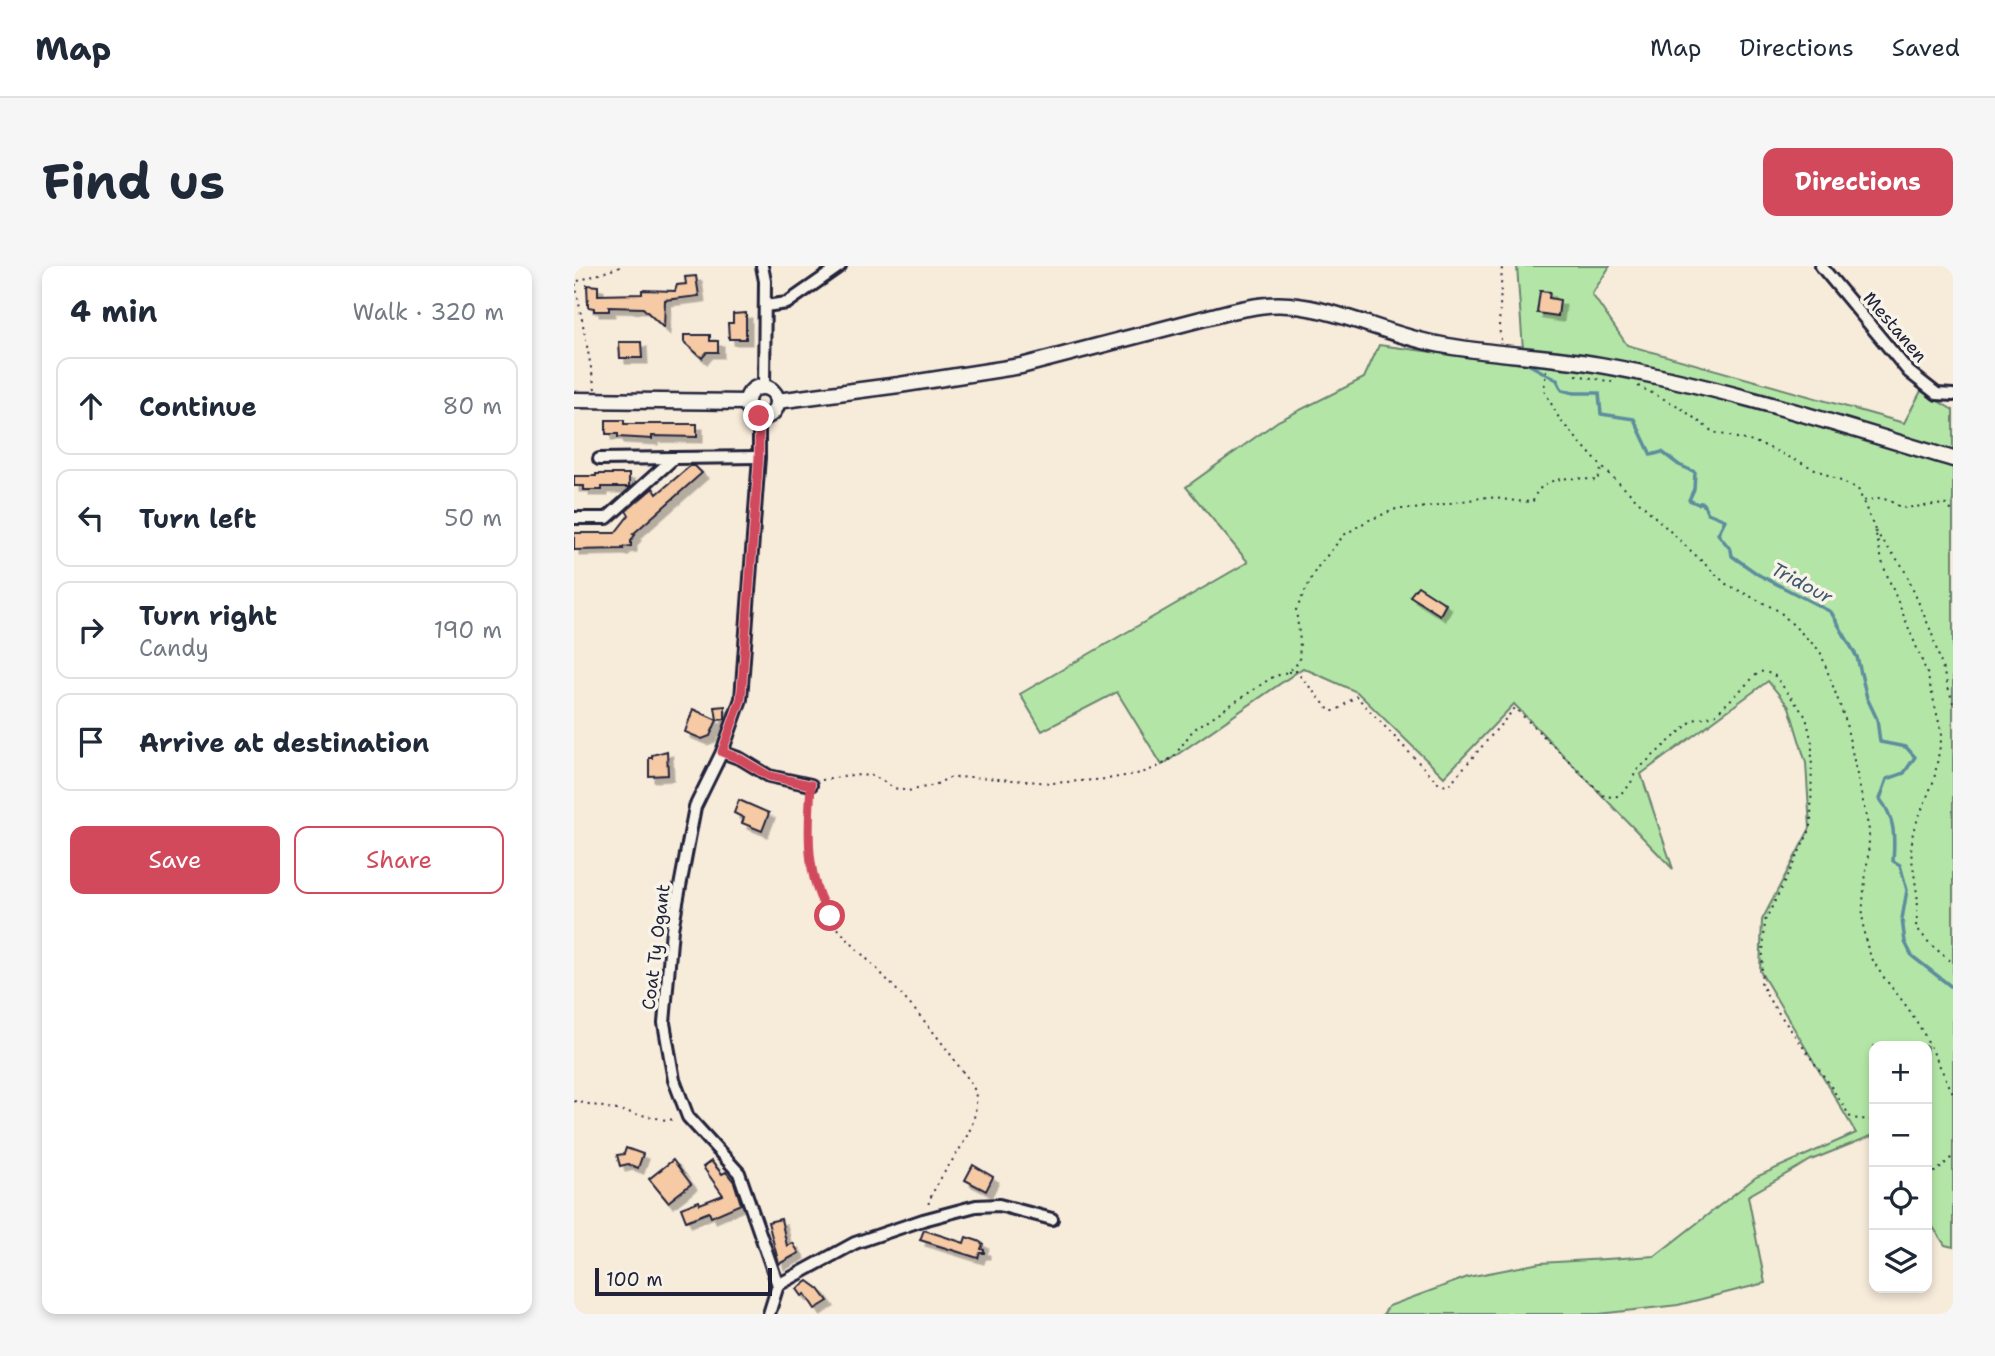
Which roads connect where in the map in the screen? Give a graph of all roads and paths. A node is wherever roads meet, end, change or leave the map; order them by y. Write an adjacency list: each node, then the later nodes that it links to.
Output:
1 (623, 266): 15 (path)
2 (762, 266): 6 (street)
3 (840, 266): 6 (street)
4 (1502, 266): 7 (path)
5 (1821, 266): 13 (street, Mestanen)
6 (765, 306): 12 (street)
7 (1502, 355): 16 (street); 22 (street)
8 (1553, 369): 23 (path)
9 (1573, 374): 10 (path)
10 (1622, 383)
11 (1634, 384): 24 (path)
12 (764, 387): 16 (street); 17 (street)
13 (1953, 395)
14 (574, 400): 15 (street)
15 (598, 400): 17 (street)
16 (777, 401): 18 (street)
17 (747, 402): 18 (street)
18 (759, 416): 19 (street, Coat Ty Ogant)
19 (759, 457): 20 (street); 30 (street, Coat Ty Ogant)
20 (674, 458): 21 (street); 26 (street)
21 (598, 459)
22 (1953, 459)
23 (1602, 467): 28 (path); 33 (path)
24 (1863, 500): 25 (path); 27 (path)
25 (1953, 512)
26 (574, 518)
27 (1875, 530): 29 (path); 32 (path)
28 (1287, 672): 31 (path); 36 (path)
29 (1953, 704)
30 (722, 752): 31 (street); 35 (street, Coat Ty Ogant)
31 (811, 785): 40 (path)
32 (1953, 963)
33 (1953, 1093)
34 (574, 1101): 35 (path)
35 (688, 1117): 41 (street, Coat Ty Ogant)
36 (1869, 1120)
37 (1953, 1156): 38 (path)
38 (1932, 1173)
39 (1052, 1219): 40 (street)
40 (923, 1220): 41 (street)
41 (778, 1285): 42 (street)
42 (769, 1314)

